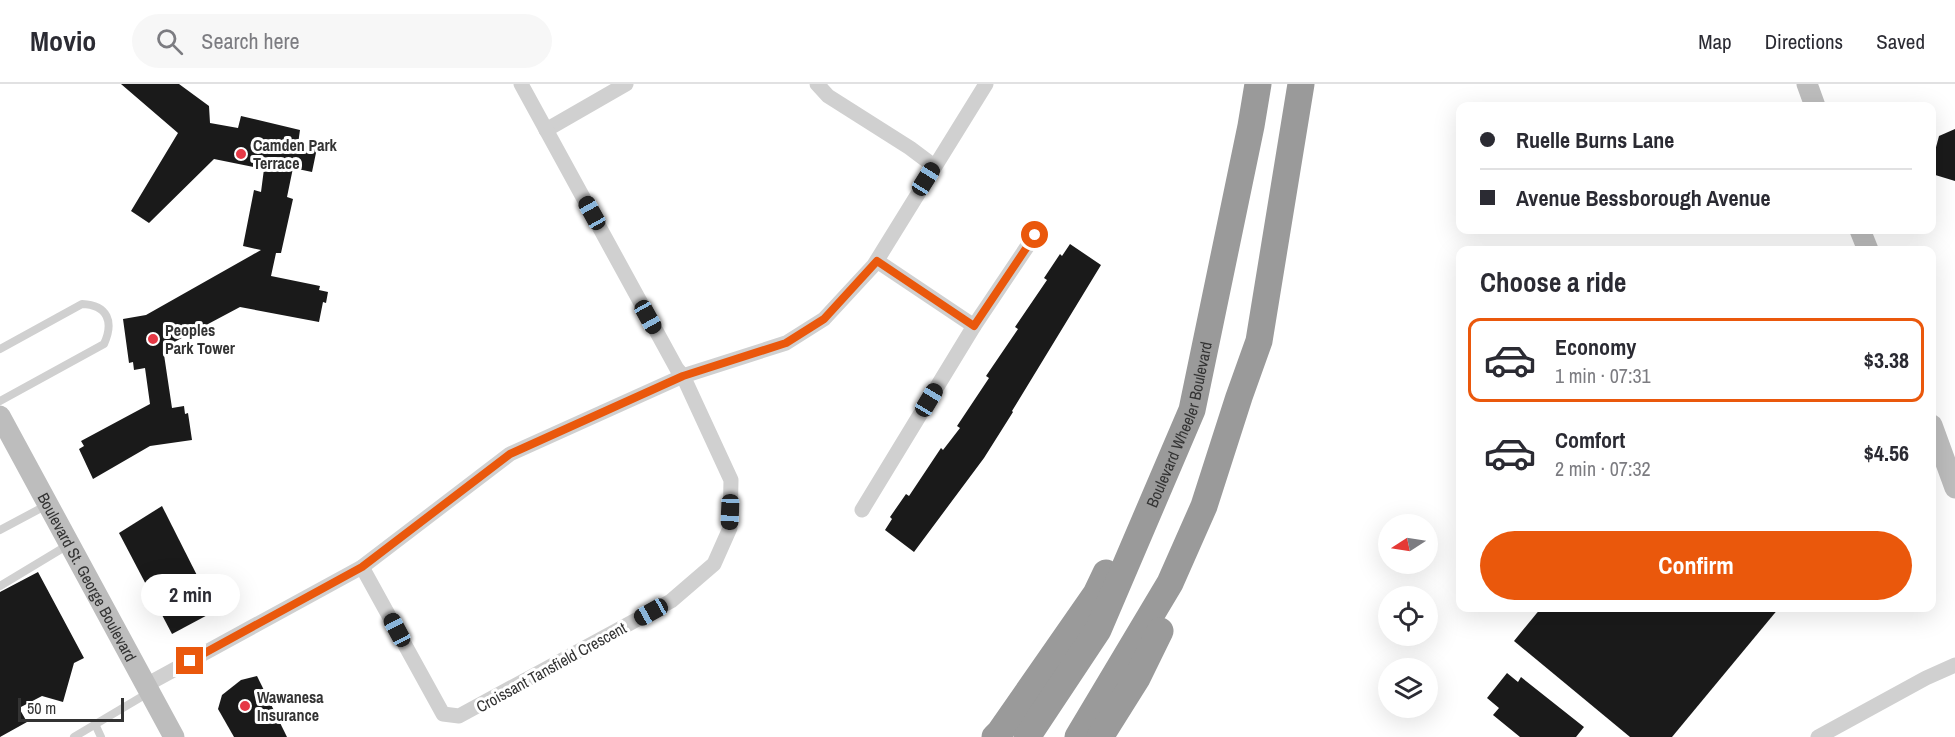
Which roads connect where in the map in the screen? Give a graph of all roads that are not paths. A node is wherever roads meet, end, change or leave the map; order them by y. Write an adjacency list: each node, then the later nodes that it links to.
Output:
1 (521, 84): 9 (street)
2 (626, 84): 9 (street)
3 (817, 84): 10 (street)
4 (986, 84): 10 (street)
5 (1258, 84): 16 (highway, Boulevard Wheeler Boulevard)
6 (1301, 84): 14 (highway)
7 (1807, 84): 8 (main road)
8 (1814, 102)
9 (546, 130): 17 (street)
10 (934, 166): 12 (street)
11 (1035, 235): 13 (street)
12 (877, 261): 13 (street); 17 (street)
13 (974, 326): 23 (street)
14 (1259, 340): 36 (highway); 37 (highway)
15 (0, 349): 18 (lane)
16 (1204, 353): 34 (highway); 35 (highway, Boulevard Wheeler Boulevard)
17 (683, 376): 26 (street); 26 (street, Croissant Tansfield Crescent)
18 (0, 401)
19 (0, 416): 22 (main road, Boulevard St. George Boulevard)
20 (1936, 436): 21 (main road)
21 (1955, 488)
22 (48, 504): 24 (lane); 25 (main road, Boulevard St. George Boulevard)
23 (862, 510)
24 (0, 530)
25 (69, 544): 27 (lane); 29 (main road, Boulevard St. George Boulevard)
26 (362, 567): 29 (street)
27 (0, 586)
28 (1955, 665): 38 (street)
29 (148, 689): 30 (lane); 33 (main road, Boulevard St. George Boulevard)
30 (95, 724): 31 (lane); 32 (lane)
31 (74, 737)
32 (101, 737)
33 (174, 737)
34 (995, 737)
35 (1027, 737)
36 (1078, 737)
37 (1100, 737)
38 (1818, 737)

